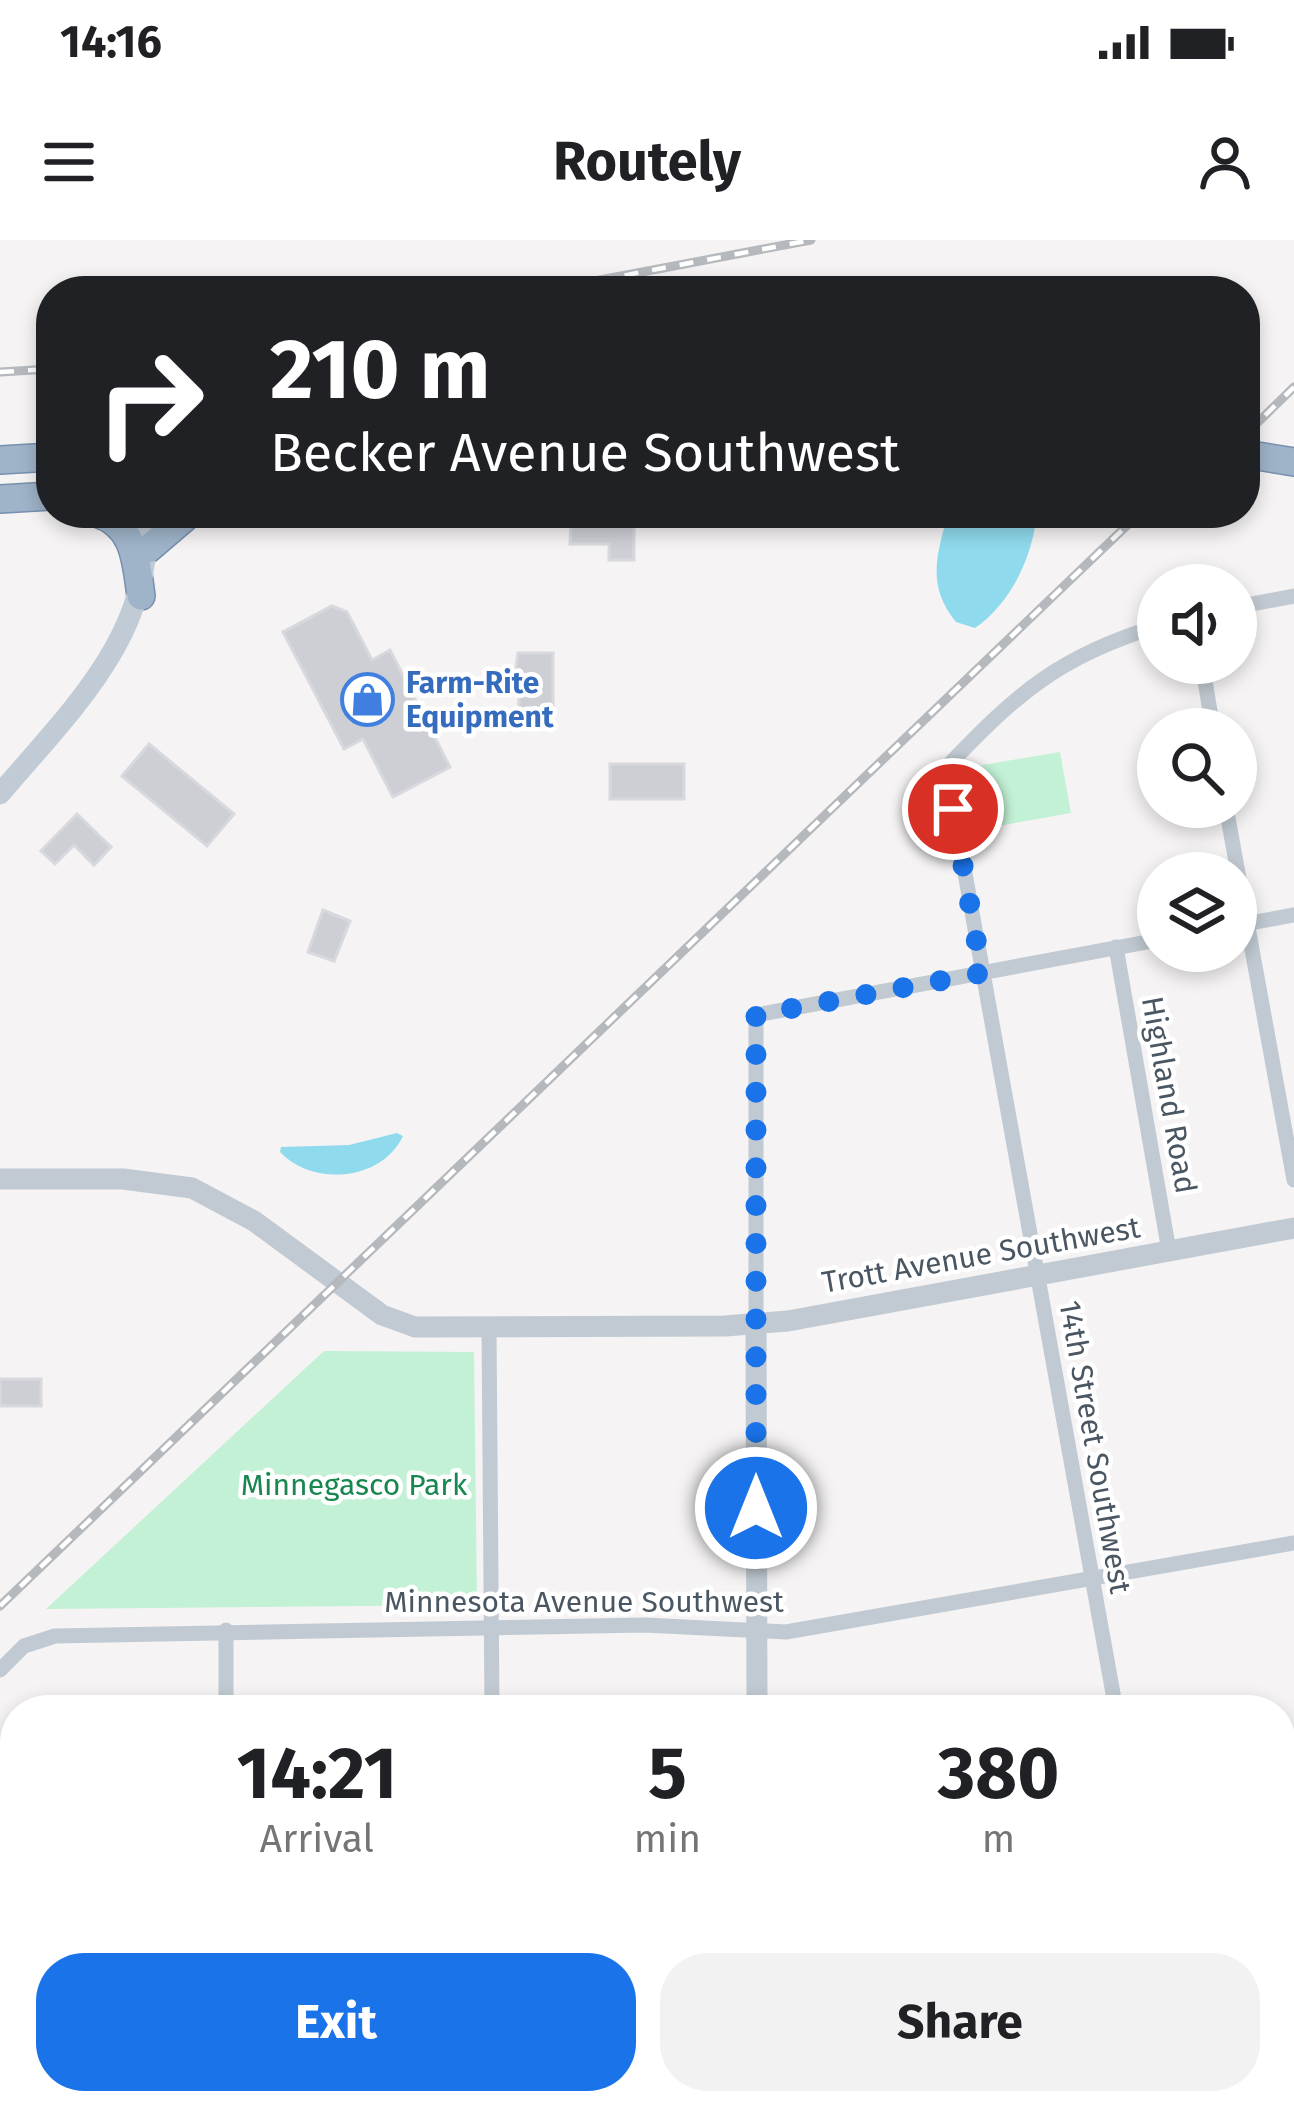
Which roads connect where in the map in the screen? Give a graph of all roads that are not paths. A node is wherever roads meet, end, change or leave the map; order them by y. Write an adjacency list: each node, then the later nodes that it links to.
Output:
1 (1260, 457): 4 (highway)
2 (36, 458): 3 (highway)
3 (0, 460)
4 (1291, 462)
5 (36, 498): 6 (highway)
6 (0, 502): 7 (highway)
7 (36, 506)
8 (122, 528): 12 (highway)
9 (147, 528): 11 (main road)
10 (172, 528): 11 (highway)
11 (148, 549): 12 (main road)
12 (141, 596): 16 (main road)
13 (1294, 596): 14 (street)
14 (1257, 603)
15 (1137, 634): 22 (street, 14th Street Southwest)
16 (0, 794)
17 (1294, 915): 18 (street)
18 (1257, 921)
19 (1137, 944): 20 (street)
20 (1116, 947): 22 (street); 26 (street, Highland Road)
21 (1251, 972): 24 (street)
22 (982, 973): 27 (street, 14th Street Southwest); 28 (street)
23 (0, 1179): 29 (street, Trott Avenue Southwest)
24 (1294, 1180)
25 (1294, 1228): 26 (street, Trott Avenue Southwest)
26 (1169, 1252): 27 (street, Trott Avenue Southwest)
27 (1036, 1276): 28 (street, Trott Avenue Southwest); 31 (street, 14th Street Southwest)
28 (756, 1324): 29 (street, Trott Avenue Southwest); 34 (street)
29 (489, 1329): 32 (street)
30 (1294, 1543): 31 (street, Minnesota Avenue Southwest)
31 (1092, 1579): 34 (street, Minnesota Avenue Southwest); 39 (street, 14th Street Southwest)
32 (491, 1625): 33 (street, Minnesota Avenue Southwest); 34 (street, Minnesota Avenue Southwest); 37 (street)
33 (226, 1630): 35 (street, Minnesota Avenue Southwest); 36 (street)
34 (756, 1632): 38 (street)
35 (0, 1670)
36 (226, 1695)
37 (492, 1695)
38 (757, 1695)
39 (1113, 1695)

